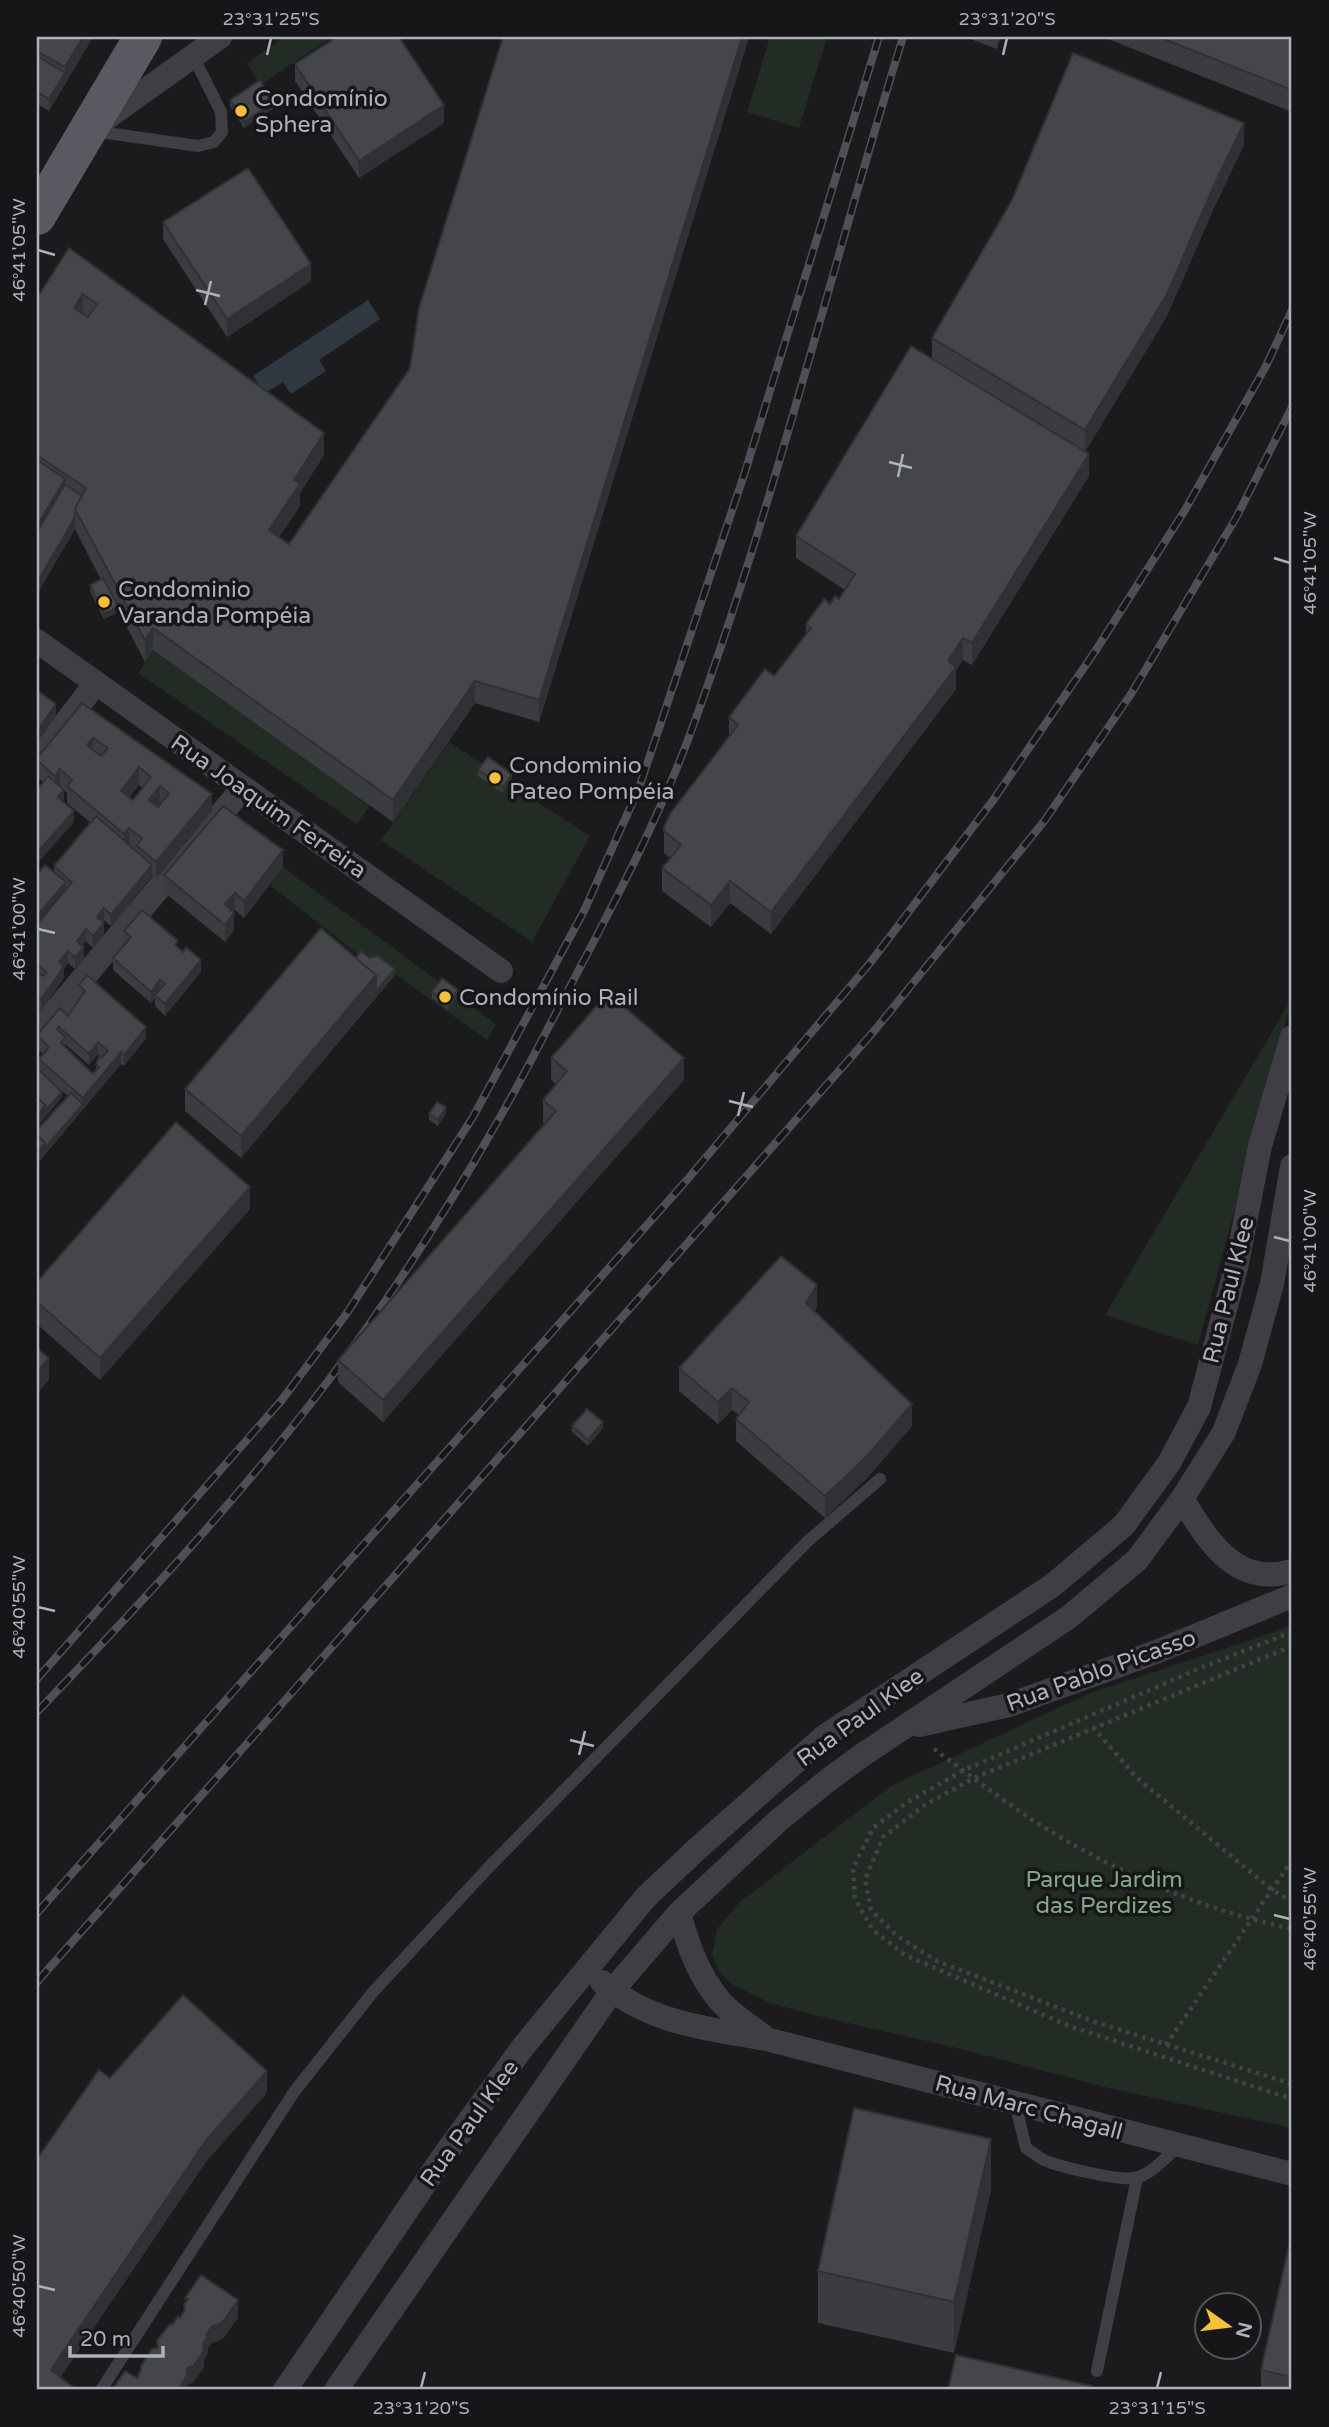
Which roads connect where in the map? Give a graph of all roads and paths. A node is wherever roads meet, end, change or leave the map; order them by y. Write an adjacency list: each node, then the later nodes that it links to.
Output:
1 (143, 37): 4 (main road)
2 (220, 37): 3 (street)
3 (193, 56): 4 (street); 4 (lane)
4 (89, 130): 5 (main road)
5 (37, 216)
6 (37, 641): 7 (street, Rua Joaquim Ferreira)
7 (96, 683): 8 (street); 9 (street, Rua Joaquim Ferreira)
8 (37, 760)
9 (243, 788): 10 (street, Rua Joaquim Ferreira); 11 (street)
10 (501, 971)
11 (37, 1033)
12 (1292, 1037): 30 (street, Rua Paul Klee)
13 (1292, 1166): 15 (street, Rua Paul Klee)
14 (880, 1479): 41 (lane)
15 (1182, 1499): 16 (street); 21 (street, Rua Paul Klee)
16 (1292, 1571)
17 (1292, 1597): 21 (street, Rua Pablo Picasso)
18 (1292, 1632): 22 (path)
19 (1292, 1646): 20 (path)
20 (1093, 1727): 23 (path); 25 (path)
21 (904, 1728): 22 (path); 27 (street, Rua Paul Klee)
22 (964, 1770): 23 (path); 35 (path)
23 (974, 1778): 28 (path); 33 (path)
24 (1292, 1860): 25 (path)
25 (1271, 1889): 26 (path); 28 (path)
26 (1292, 1902)
27 (679, 1913): 31 (street, Rua Paul Klee); 32 (street, Rua Marc Chagall)
28 (1250, 1920): 29 (path); 33 (path)
29 (1292, 1929)
30 (586, 1969): 31 (street, Rua Marc Chagall); 42 (street, Rua Paul Klee)
31 (612, 1991): 32 (street, Rua Marc Chagall); 43 (street, Rua Paul Klee)
32 (766, 2039): 36 (street, Rua Marc Chagall)
33 (1166, 2045): 34 (path)
34 (1292, 2084)
35 (1292, 2099)
36 (1014, 2103): 37 (street, Rua Marc Chagall); 39 (lane)
37 (1179, 2146): 38 (street, Rua Marc Chagall); 39 (lane)
38 (1292, 2174)
39 (1137, 2178): 40 (lane)
40 (1097, 2371)
41 (101, 2390)
42 (285, 2390)
43 (336, 2390)

